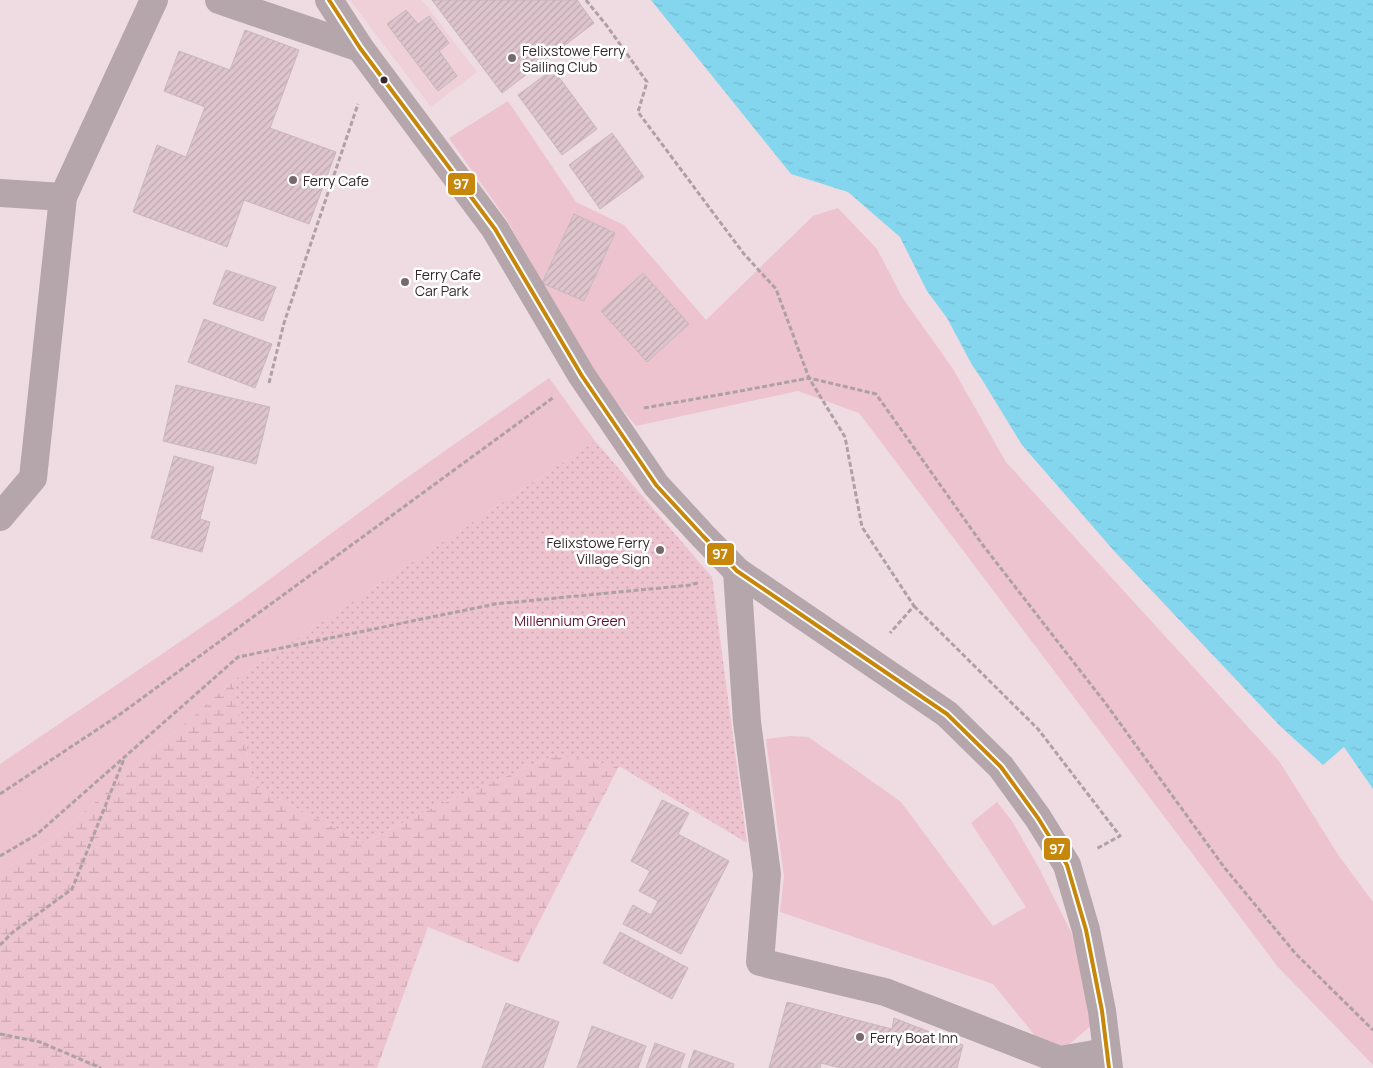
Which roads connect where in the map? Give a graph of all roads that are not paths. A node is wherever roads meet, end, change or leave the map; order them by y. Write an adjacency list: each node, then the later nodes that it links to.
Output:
1 (154, 0): 6 (street)
2 (219, 0): 4 (street)
3 (329, 0): 4 (street)
4 (366, 56): 8 (street)
5 (0, 193): 6 (street)
6 (63, 197): 7 (street)
7 (0, 518)
8 (737, 571): 9 (street); 9 (street)
9 (1108, 1060)

